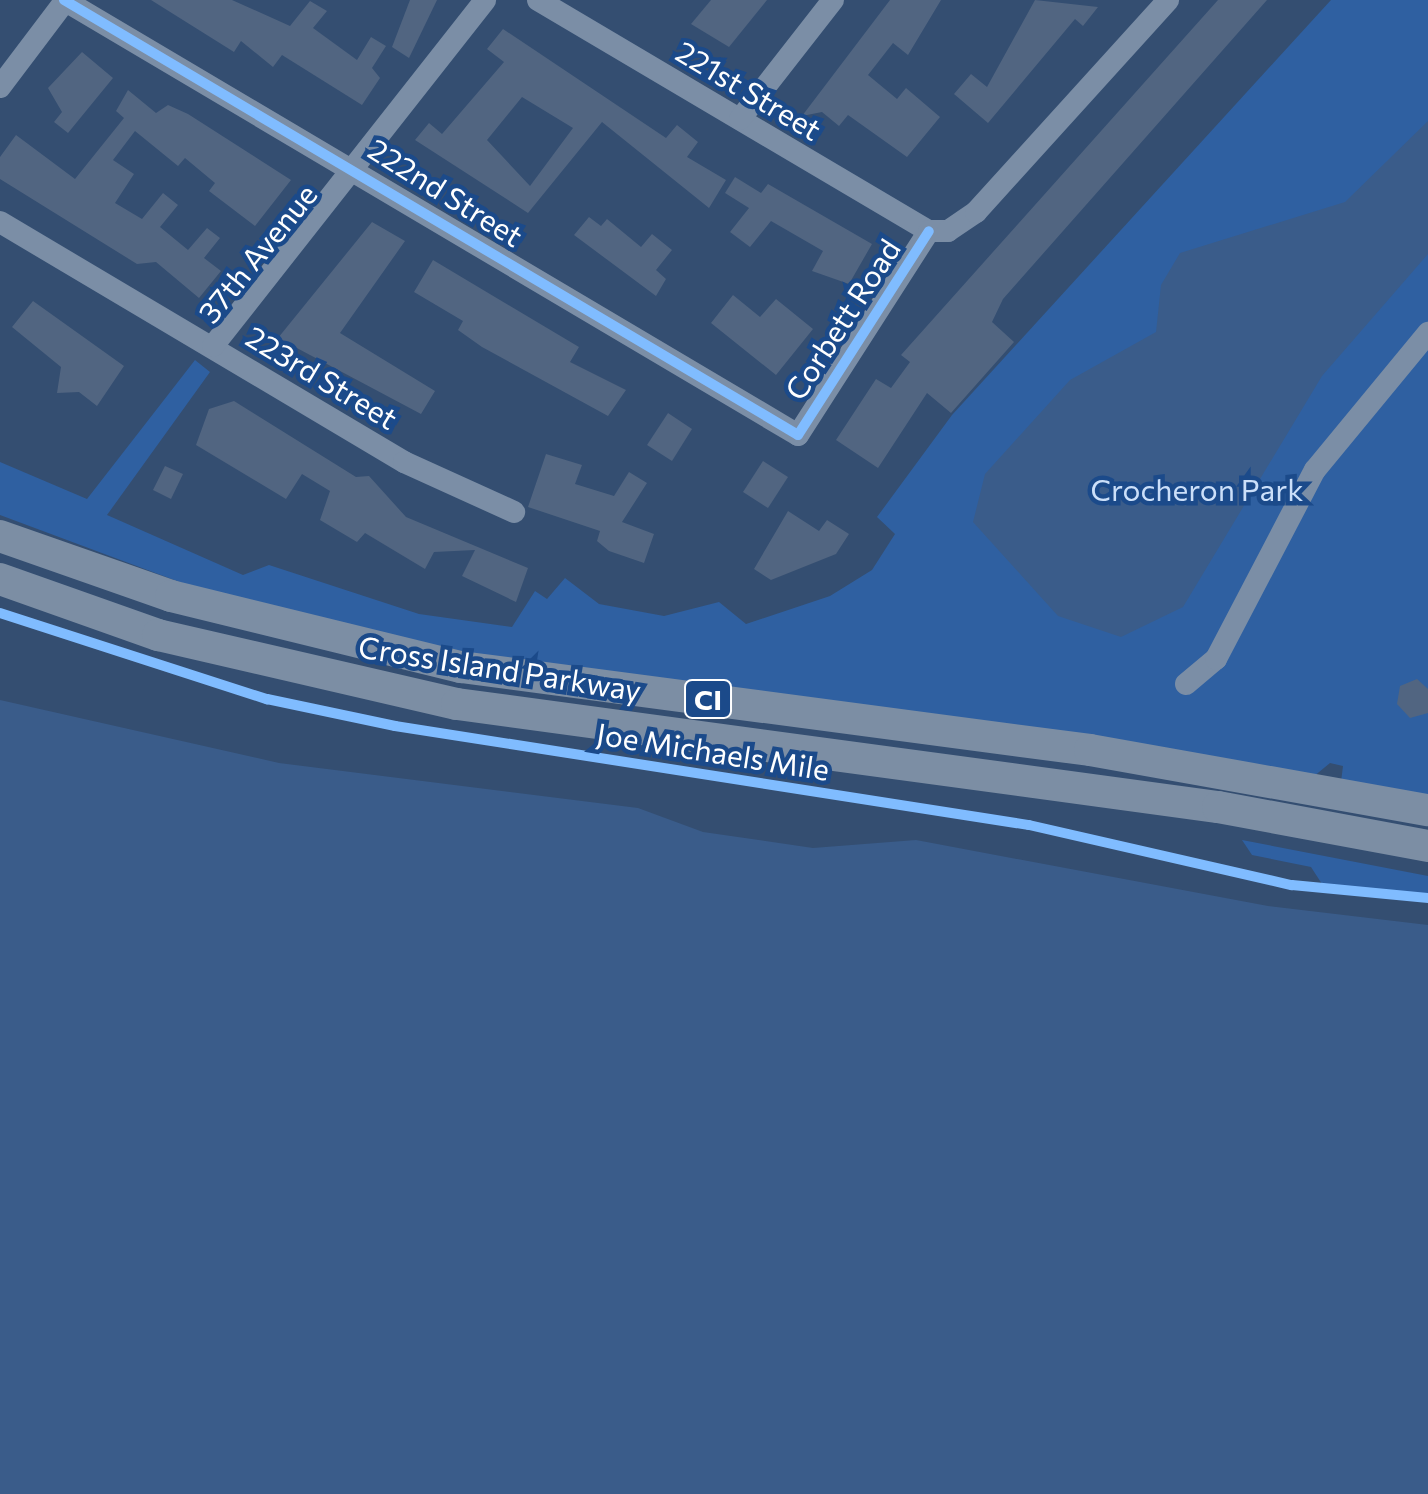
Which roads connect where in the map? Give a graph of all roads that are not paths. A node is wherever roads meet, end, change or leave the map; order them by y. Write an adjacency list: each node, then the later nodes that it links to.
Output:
1 (485, 0): 8 (street, 37th Avenue)
2 (538, 0): 7 (street, 221st Street)
3 (832, 0): 7 (street)
4 (1168, 0): 10 (street, Corbett Road)
5 (64, 1): 6 (street); 8 (street, 222nd Street)
6 (0, 87)
7 (740, 119): 10 (street, 221st Street)
8 (358, 168): 12 (street, 37th Avenue); 13 (street, 222nd Street)
9 (0, 222): 12 (street, 223rd Street)
10 (929, 231): 13 (street, Corbett Road)
11 (1428, 334): 17 (street)
12 (213, 346): 14 (street, 223rd Street)
13 (798, 435)
14 (514, 512)
15 (0, 536): 18 (highway, Cross Island Parkway / CI)
16 (0, 579): 19 (highway, Cross Island Parkway / CI)
17 (1186, 684)
18 (1428, 810)
19 (1428, 846)

